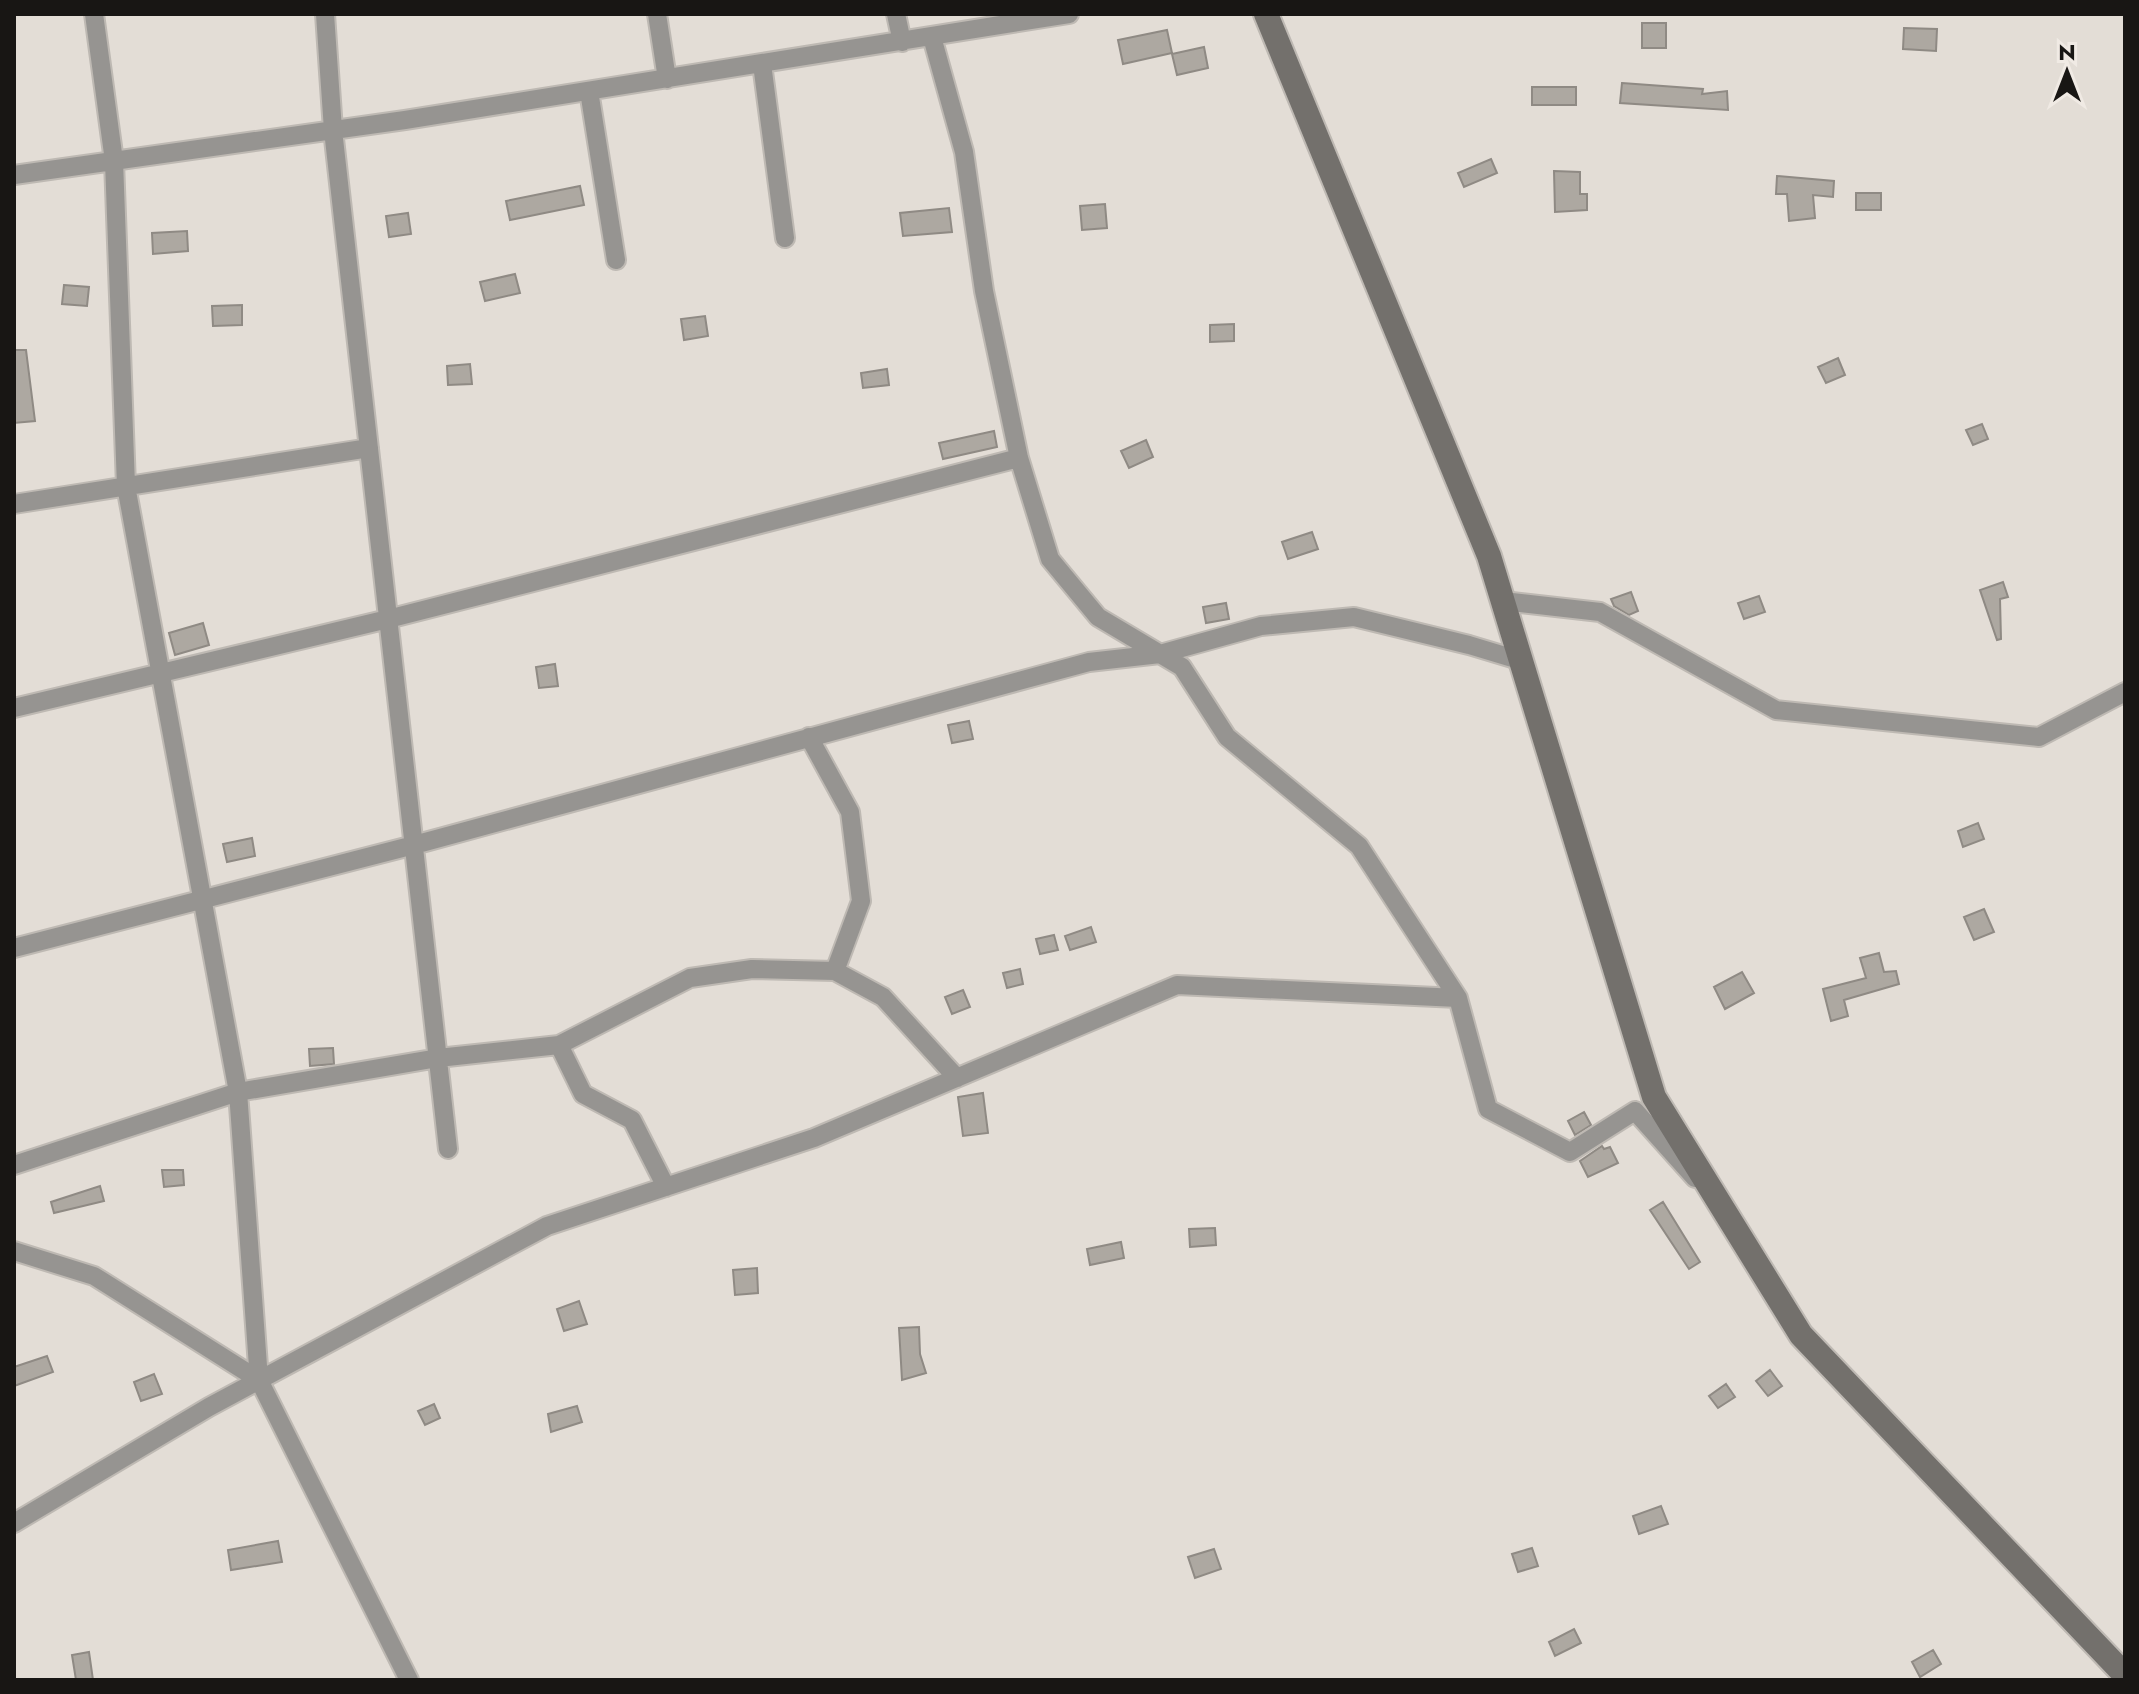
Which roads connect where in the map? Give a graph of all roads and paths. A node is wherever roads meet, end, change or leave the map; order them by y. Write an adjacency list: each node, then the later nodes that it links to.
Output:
1 (94, 14): 13 (street)
2 (325, 14): 12 (street)
3 (657, 14): 10 (street)
4 (896, 14): 8 (street)
5 (1069, 14): 7 (street)
6 (1266, 14): 21 (street)
7 (932, 37): 8 (street); 18 (street)
8 (902, 42): 9 (street)
9 (762, 64): 10 (street); 15 (street)
10 (667, 79): 11 (street)
11 (589, 91): 12 (street); 16 (street)
12 (333, 130): 13 (street); 17 (street)
13 (114, 161): 14 (street); 19 (street)
14 (14, 175)
15 (785, 238)
16 (616, 260)
17 (369, 448): 19 (street); 22 (street)
18 (1019, 458): 22 (street); 23 (street)
19 (126, 486): 20 (street); 25 (street)
20 (14, 504)
21 (1503, 601): 24 (street); 26 (street)
22 (388, 619): 25 (street); 29 (street)
23 (1160, 654): 24 (street); 28 (street); 33 (street)
24 (1522, 661): 41 (street)
25 (161, 673): 27 (street); 30 (street)
26 (2125, 692)
27 (14, 708)
28 (809, 737): 29 (street); 32 (street)
29 (414, 845): 30 (street); 35 (street)
30 (204, 899): 31 (street); 37 (street)
31 (14, 948)
32 (835, 971): 34 (street); 36 (street)
33 (1458, 998): 36 (street); 41 (street)
34 (559, 1045): 35 (street); 40 (street)
35 (438, 1058): 37 (street); 38 (street)
36 (957, 1078): 40 (street)
37 (238, 1092): 39 (street); 43 (street)
38 (448, 1149)
39 (14, 1165)
40 (666, 1187): 43 (street)
41 (1724, 1210): 45 (street)
42 (14, 1251): 43 (street)
43 (259, 1380): 44 (street); 46 (street)
44 (14, 1523)
45 (2125, 1675)
46 (409, 1680)

